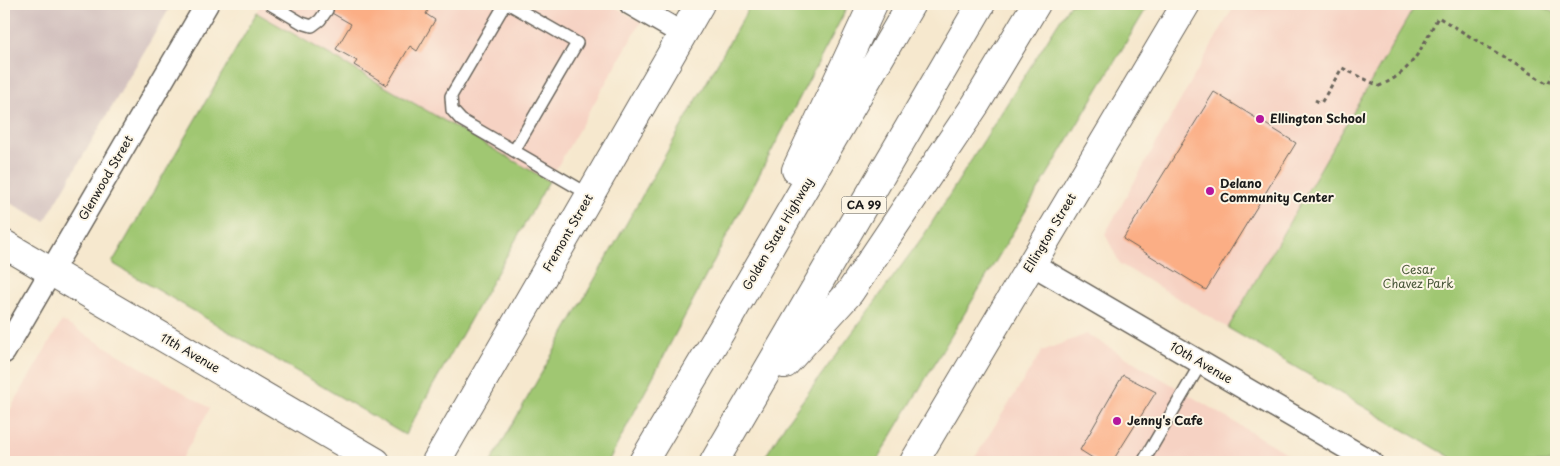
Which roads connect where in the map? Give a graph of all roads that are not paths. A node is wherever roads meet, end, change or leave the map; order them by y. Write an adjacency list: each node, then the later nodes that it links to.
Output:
1 (207, 4): 18 (street, Glenwood Street)
2 (270, 4): 12 (lane)
3 (505, 4): 14 (lane)
4 (509, 4): 14 (lane)
5 (632, 4): 13 (street)
6 (700, 4): 13 (main road, Fremont Street)
7 (873, 4): 19 (main road)
8 (911, 4): 19 (main road, Golden State Highway)
9 (981, 4): 22 (main road, CA 99)
10 (1036, 4): 22 (main road)
11 (1186, 4): 17 (main road, Ellington Street)
12 (327, 10)
13 (683, 34): 15 (main road, Fremont Street)
14 (514, 151): 15 (lane)
15 (590, 195): 25 (main road, Fremont Street)
16 (4, 244): 18 (main road, 11th Avenue)
17 (1032, 264): 21 (street, 10th Avenue); 28 (main road, Ellington Street)
18 (51, 272): 20 (street, Glenwood Street); 24 (main road, 11th Avenue)
19 (727, 321): 26 (main road, Golden State Highway)
20 (4, 352)
21 (1201, 363): 23 (street, 10th Avenue); 29 (lane)
22 (747, 406): 27 (main road, CA 99)
23 (1340, 454): 30 (street, 10th Avenue)
24 (376, 462)
25 (436, 462)
26 (643, 462)
27 (714, 462)
28 (914, 462)
29 (1143, 462)
30 (1371, 462)

